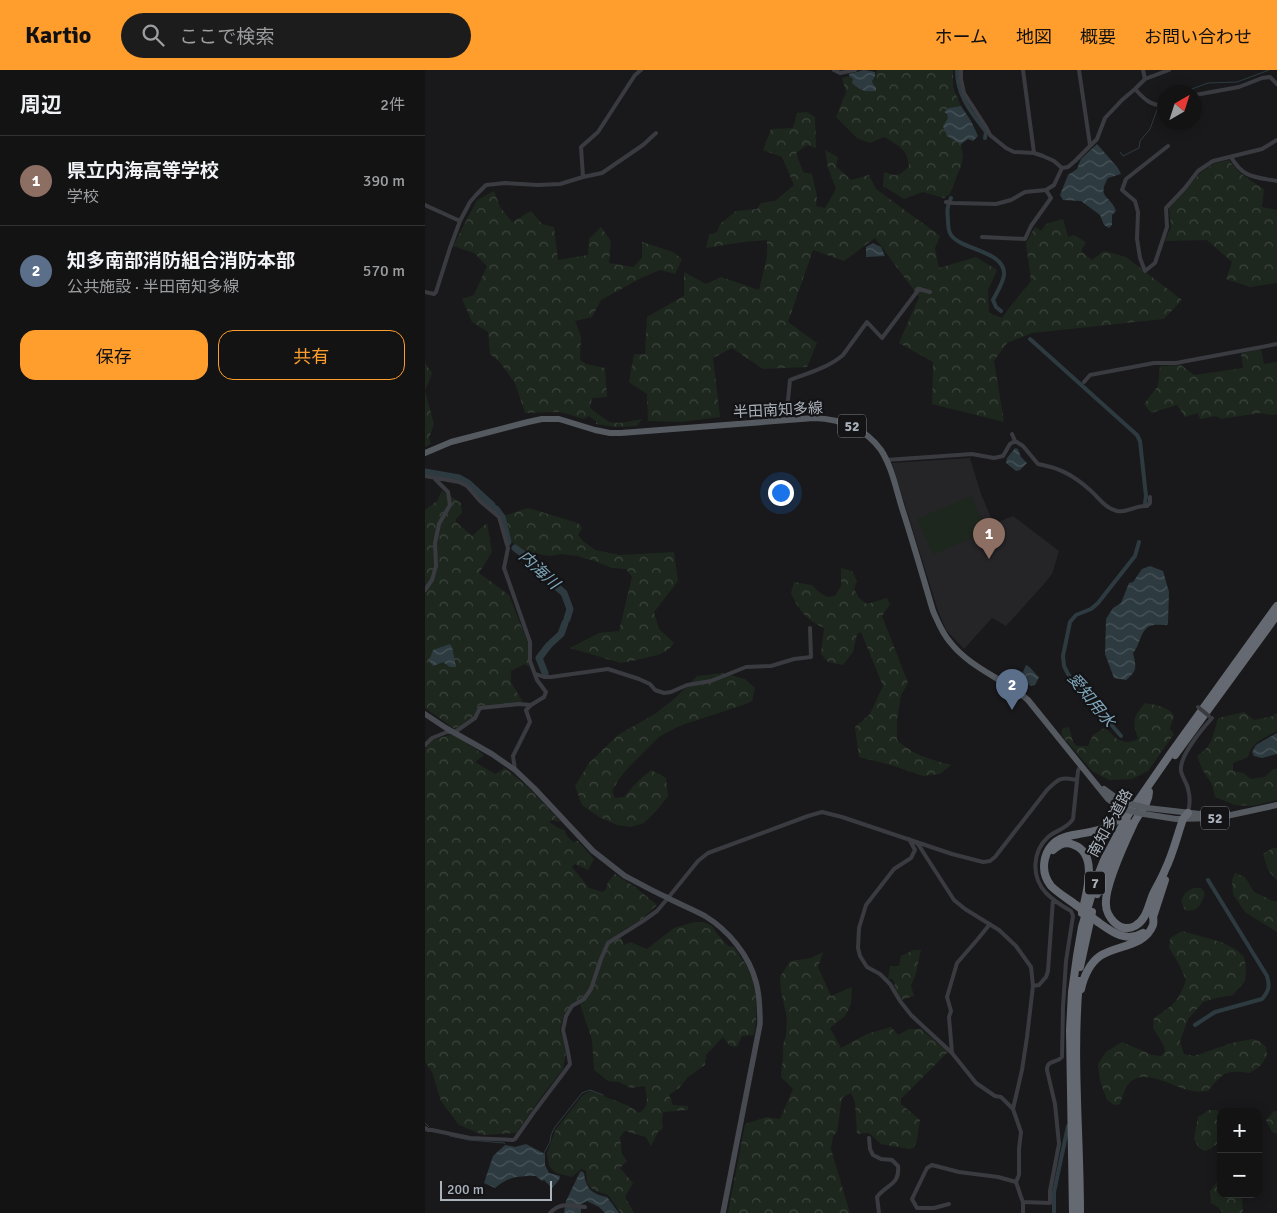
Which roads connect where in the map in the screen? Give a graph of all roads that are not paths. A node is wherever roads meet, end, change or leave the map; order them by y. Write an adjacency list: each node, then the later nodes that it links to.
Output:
1 (641, 70): 21 (street)
2 (833, 70): 3 (street)
3 (855, 70)
4 (961, 70): 18 (street)
5 (1023, 70): 18 (street)
6 (1079, 70): 16 (street)
7 (1143, 70): 9 (street)
8 (1169, 70): 9 (street)
9 (1145, 79): 11 (street)
10 (1277, 84): 12 (street)
11 (1135, 89): 13 (street); 16 (street)
12 (1202, 94)
13 (1157, 105)
14 (656, 133): 21 (street)
15 (1277, 140): 19 (street)
16 (1090, 145): 20 (street)
17 (1168, 146): 19 (street)
18 (1033, 153): 20 (street)
19 (1231, 157): 22 (street)
20 (1062, 168): 23 (street)
21 (583, 177): 26 (street)
22 (1277, 181)
23 (1046, 190): 24 (street); 27 (street)
24 (946, 202)
25 (425, 205): 26 (street)
26 (460, 221): 28 (street)
27 (982, 237)
28 (425, 292)
29 (930, 292): 32 (street)
30 (1277, 344): 31 (street)
31 (1084, 382)
32 (787, 420): 35 (main road, 半田南知多線 / 52); 36 (main road, 半田南知多線 / 52)
33 (1012, 434): 34 (street)
34 (1015, 441): 36 (street); 39 (street)
35 (425, 453)
36 (886, 460): 51 (main road, 半田南知多線 / 52)
37 (425, 476): 38 (street)
38 (434, 478): 40 (street); 44 (street)
39 (1151, 497)
40 (425, 590)
41 (1277, 606): 50 (highway, 南知多道路 / 7)
42 (1277, 616): 54 (highway, 南知多道路 / 7)
43 (810, 628): 44 (street)
44 (536, 674): 45 (street)
45 (531, 706): 48 (street); 52 (street)
46 (1198, 707): 56 (street, bridge)
47 (425, 714): 48 (street)
48 (455, 732): 49 (street); 52 (street)
49 (425, 744)
50 (1171, 753): 60 (highway); 63 (highway, 南知多道路 / 7)
51 (1081, 765): 53 (street); 56 (main road, 半田南知多線 / 52, bridge)
52 (515, 770): 58 (street)
53 (1077, 780): 57 (street); 59 (street)
54 (1149, 792): 61 (highway); 66 (highway, 南知多道路 / 7)
55 (1277, 805): 56 (main road, 半田南知多線 / 52)
56 (1186, 817): 61 (highway)
57 (911, 840): 58 (street); 62 (street); 65 (street)
58 (668, 898): 68 (street); 75 (street)
59 (1053, 899): 64 (street); 71 (street)
60 (1076, 904): 61 (highway, bridge); 63 (highway)
61 (1151, 913): 66 (highway)
62 (990, 924): 64 (street); 65 (street)
63 (1077, 956): 78 (highway, 南知多道路 / 7)
64 (1033, 986): 67 (street)
65 (952, 1053): 67 (street)
66 (1076, 1065): 79 (highway, 南知多道路 / 7)
67 (1013, 1110): 70 (street)
68 (425, 1128)
69 (869, 1138): 76 (street)
70 (1017, 1182): 71 (street); 72 (street)
71 (1023, 1202): 77 (street)
72 (949, 1204)
73 (585, 1208): 74 (street)
74 (550, 1213)
75 (723, 1213)
76 (879, 1213)
77 (1023, 1213)
78 (1073, 1213)
79 (1080, 1213)

